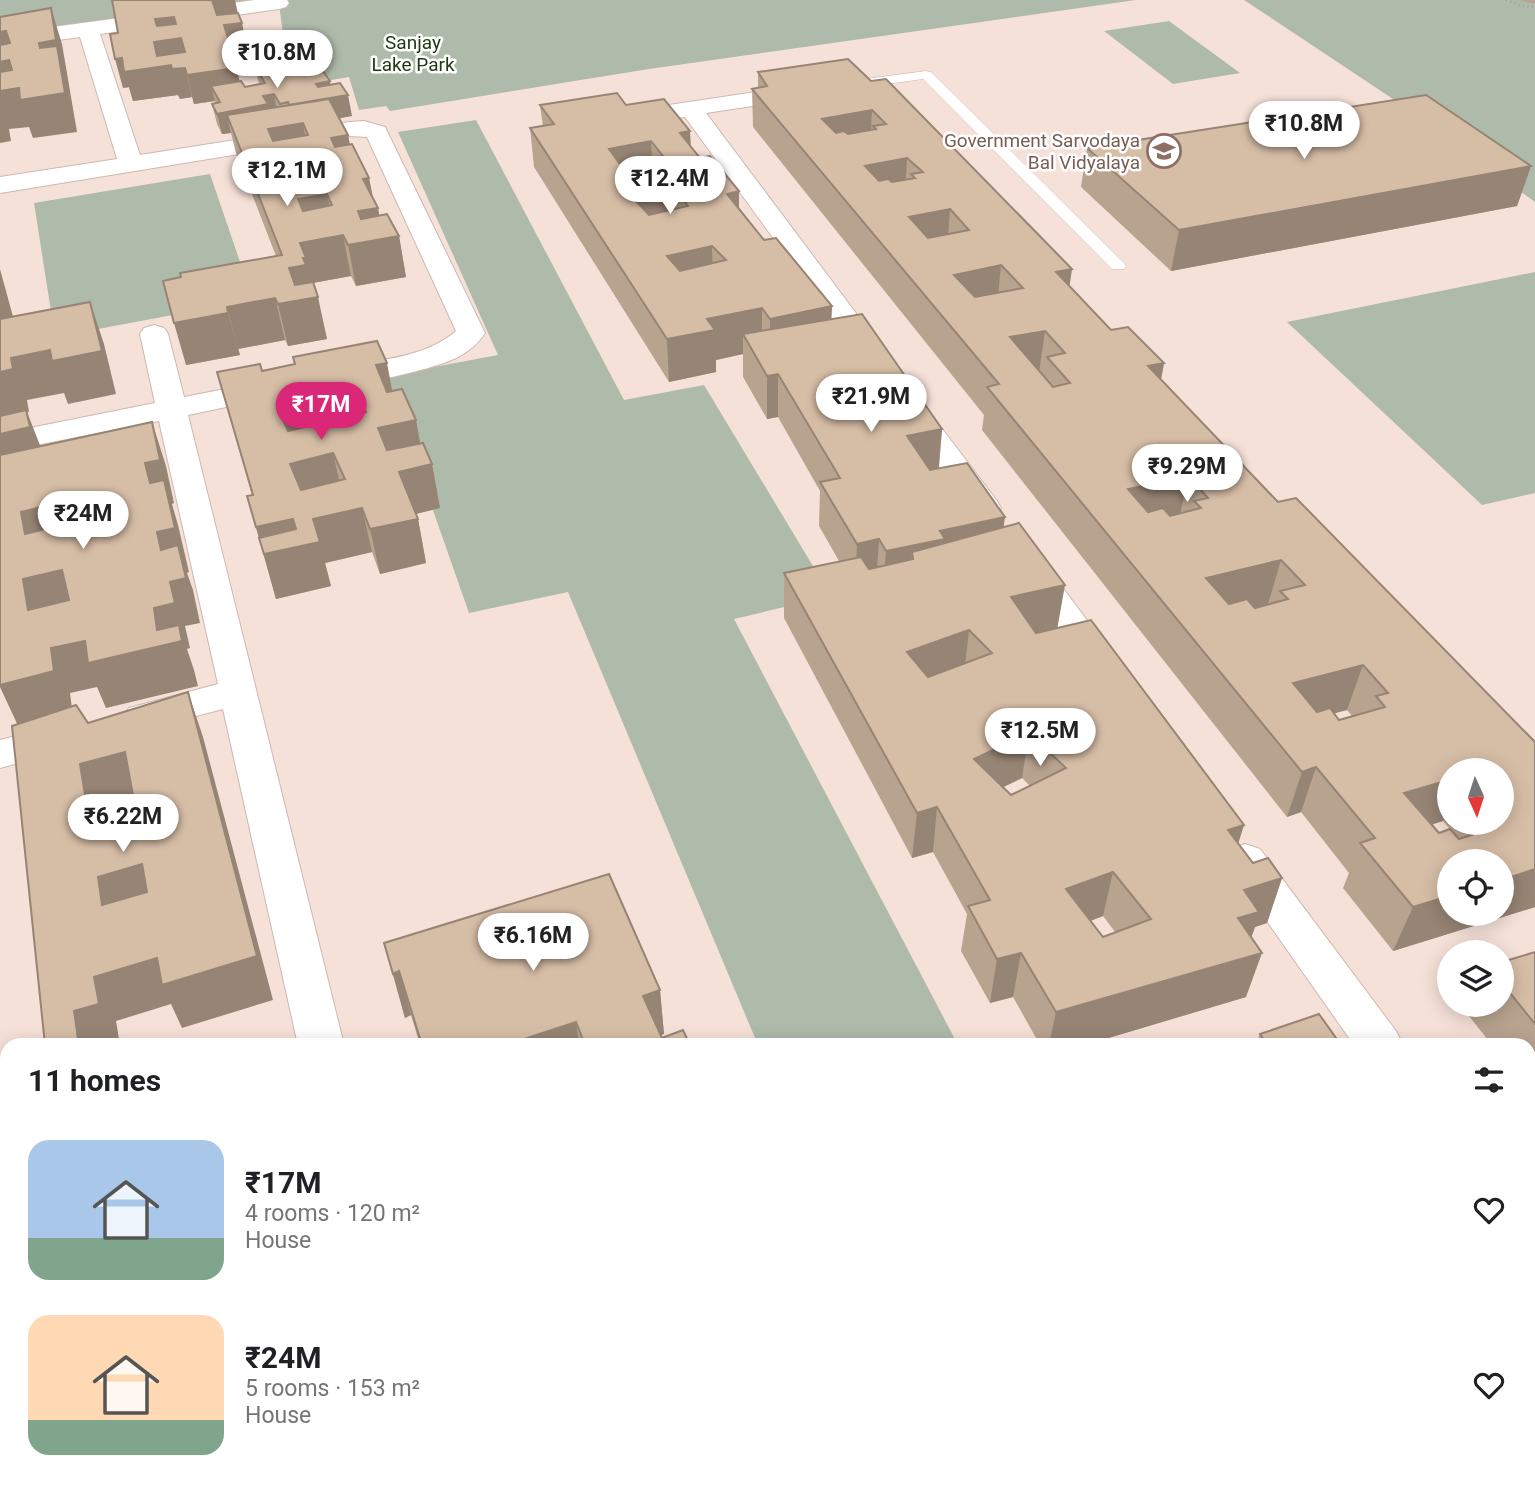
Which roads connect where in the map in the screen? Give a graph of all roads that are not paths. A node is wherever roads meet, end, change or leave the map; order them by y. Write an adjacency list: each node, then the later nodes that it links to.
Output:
1 (279, 4): 2 (street)
2 (88, 29): 3 (street); 7 (street)
3 (0, 41)
4 (834, 88): 5 (street); 9 (lane)
5 (691, 109): 6 (street); 14 (street)
6 (640, 116)
7 (131, 164): 8 (street); 11 (street)
8 (0, 185)
9 (1118, 266)
10 (154, 334): 11 (street)
11 (171, 409): 12 (street); 13 (street)
12 (0, 443)
13 (238, 692): 15 (street); 17 (street)
14 (1123, 695)
15 (0, 754)
16 (1223, 831): 18 (street)
17 (316, 1038)
18 (1375, 1038)

